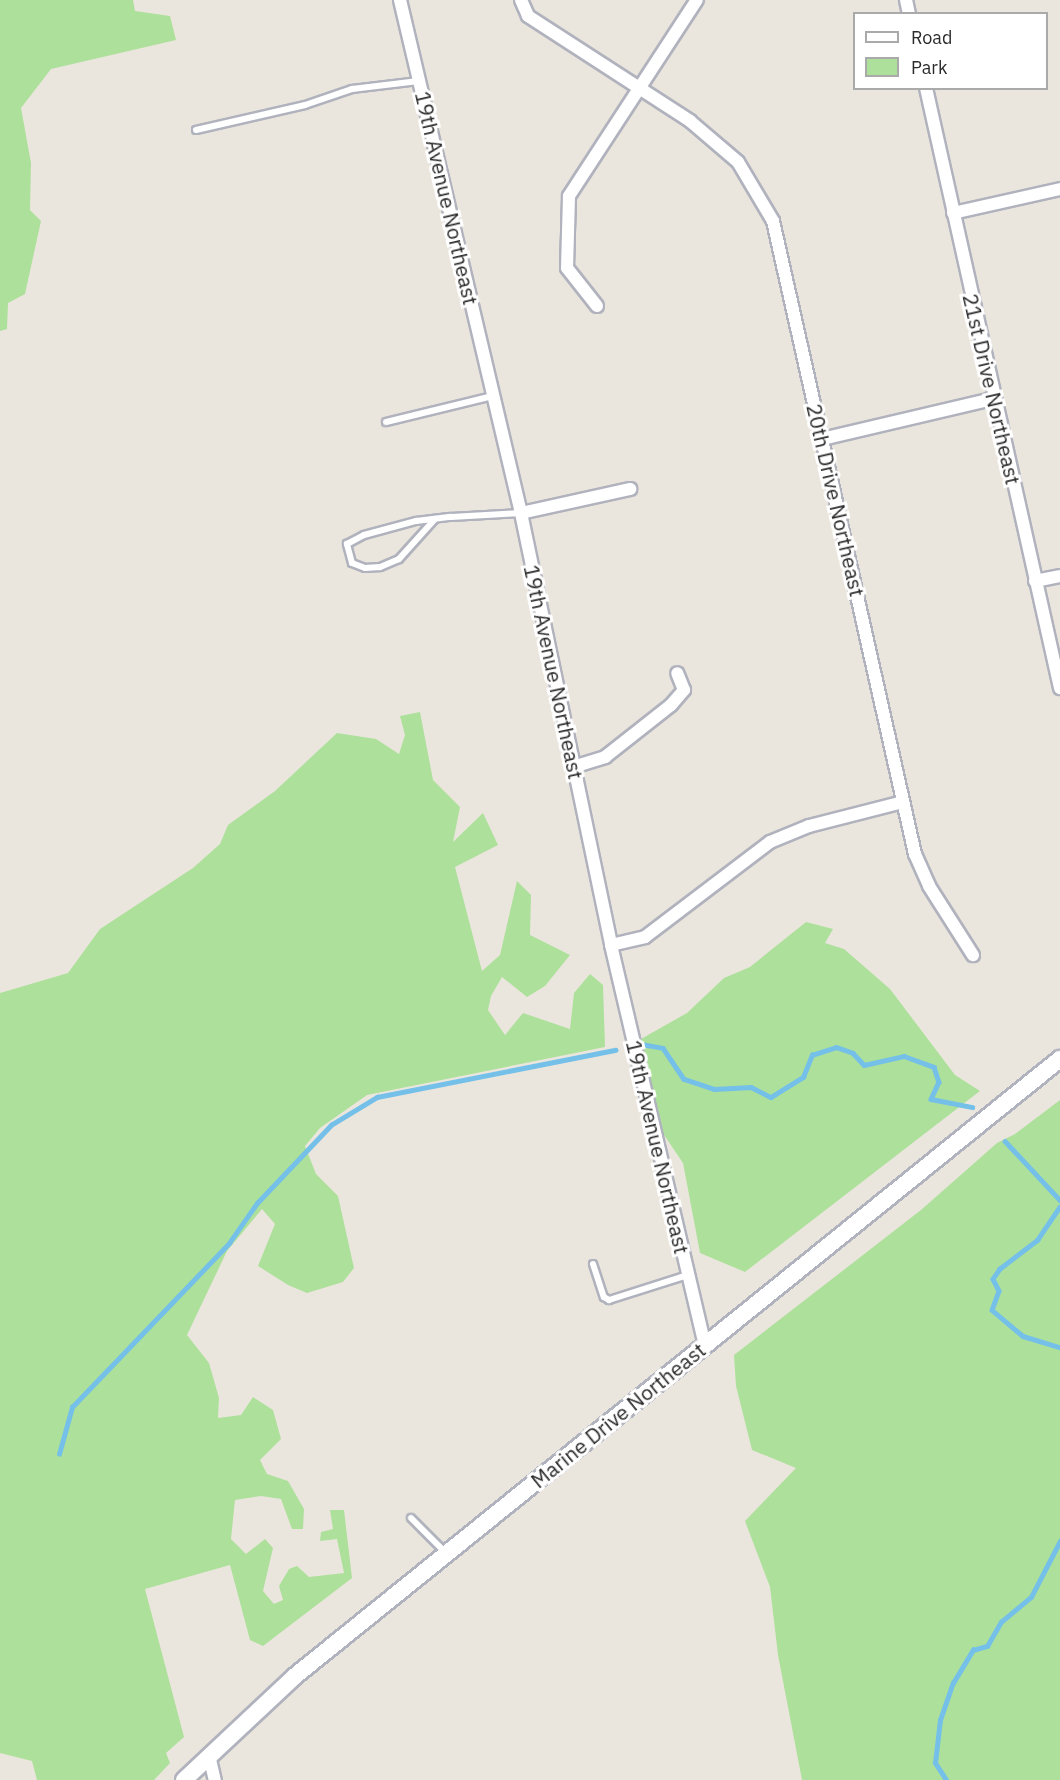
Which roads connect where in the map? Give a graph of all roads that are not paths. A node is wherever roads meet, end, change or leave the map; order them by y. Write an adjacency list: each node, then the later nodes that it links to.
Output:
1 (400, 0): 4 (street, 19th Avenue Northeast)
2 (521, 0): 5 (street, 20th Drive Northeast)
3 (697, 0): 5 (street)
4 (420, 81): 7 (lane); 11 (street, 19th Avenue Northeast)
5 (638, 88): 10 (street); 14 (street, 20th Drive Northeast)
6 (926, 90): 9 (street, 21st Drive Northeast)
7 (196, 130)
8 (1060, 189): 9 (street)
9 (953, 213): 12 (street, 21st Drive Northeast)
10 (597, 306)
11 (493, 396): 13 (lane); 16 (street, 19th Avenue Northeast)
12 (993, 399): 14 (street); 19 (street, 21st Drive Northeast)
13 (386, 422)
14 (822, 439): 23 (street, 20th Drive Northeast)
15 (630, 489): 16 (street)
16 (521, 513): 17 (lane); 22 (street, 19th Avenue Northeast)
17 (435, 519): 17 (lane)
18 (1060, 576): 19 (street)
19 (1035, 581): 21 (street, 21st Drive Northeast)
20 (677, 673): 22 (street)
21 (1060, 688)
22 (573, 767): 24 (street, 19th Avenue Northeast)
23 (903, 802): 24 (street); 25 (street, 20th Drive Northeast)
24 (611, 945): 28 (street, 19th Avenue Northeast)
25 (973, 955)
26 (1060, 1059): 29 (main road, Marine Drive Northeast)
27 (593, 1264): 28 (lane)
28 (689, 1275): 29 (street, 19th Avenue Northeast)
29 (705, 1345): 31 (main road, Marine Drive Northeast)
30 (411, 1518): 31 (lane)
31 (446, 1554): 32 (main road, Marine Drive Northeast)
32 (209, 1755): 33 (main road, Marine Drive Northeast); 34 (street)
33 (184, 1780)
34 (215, 1780)

